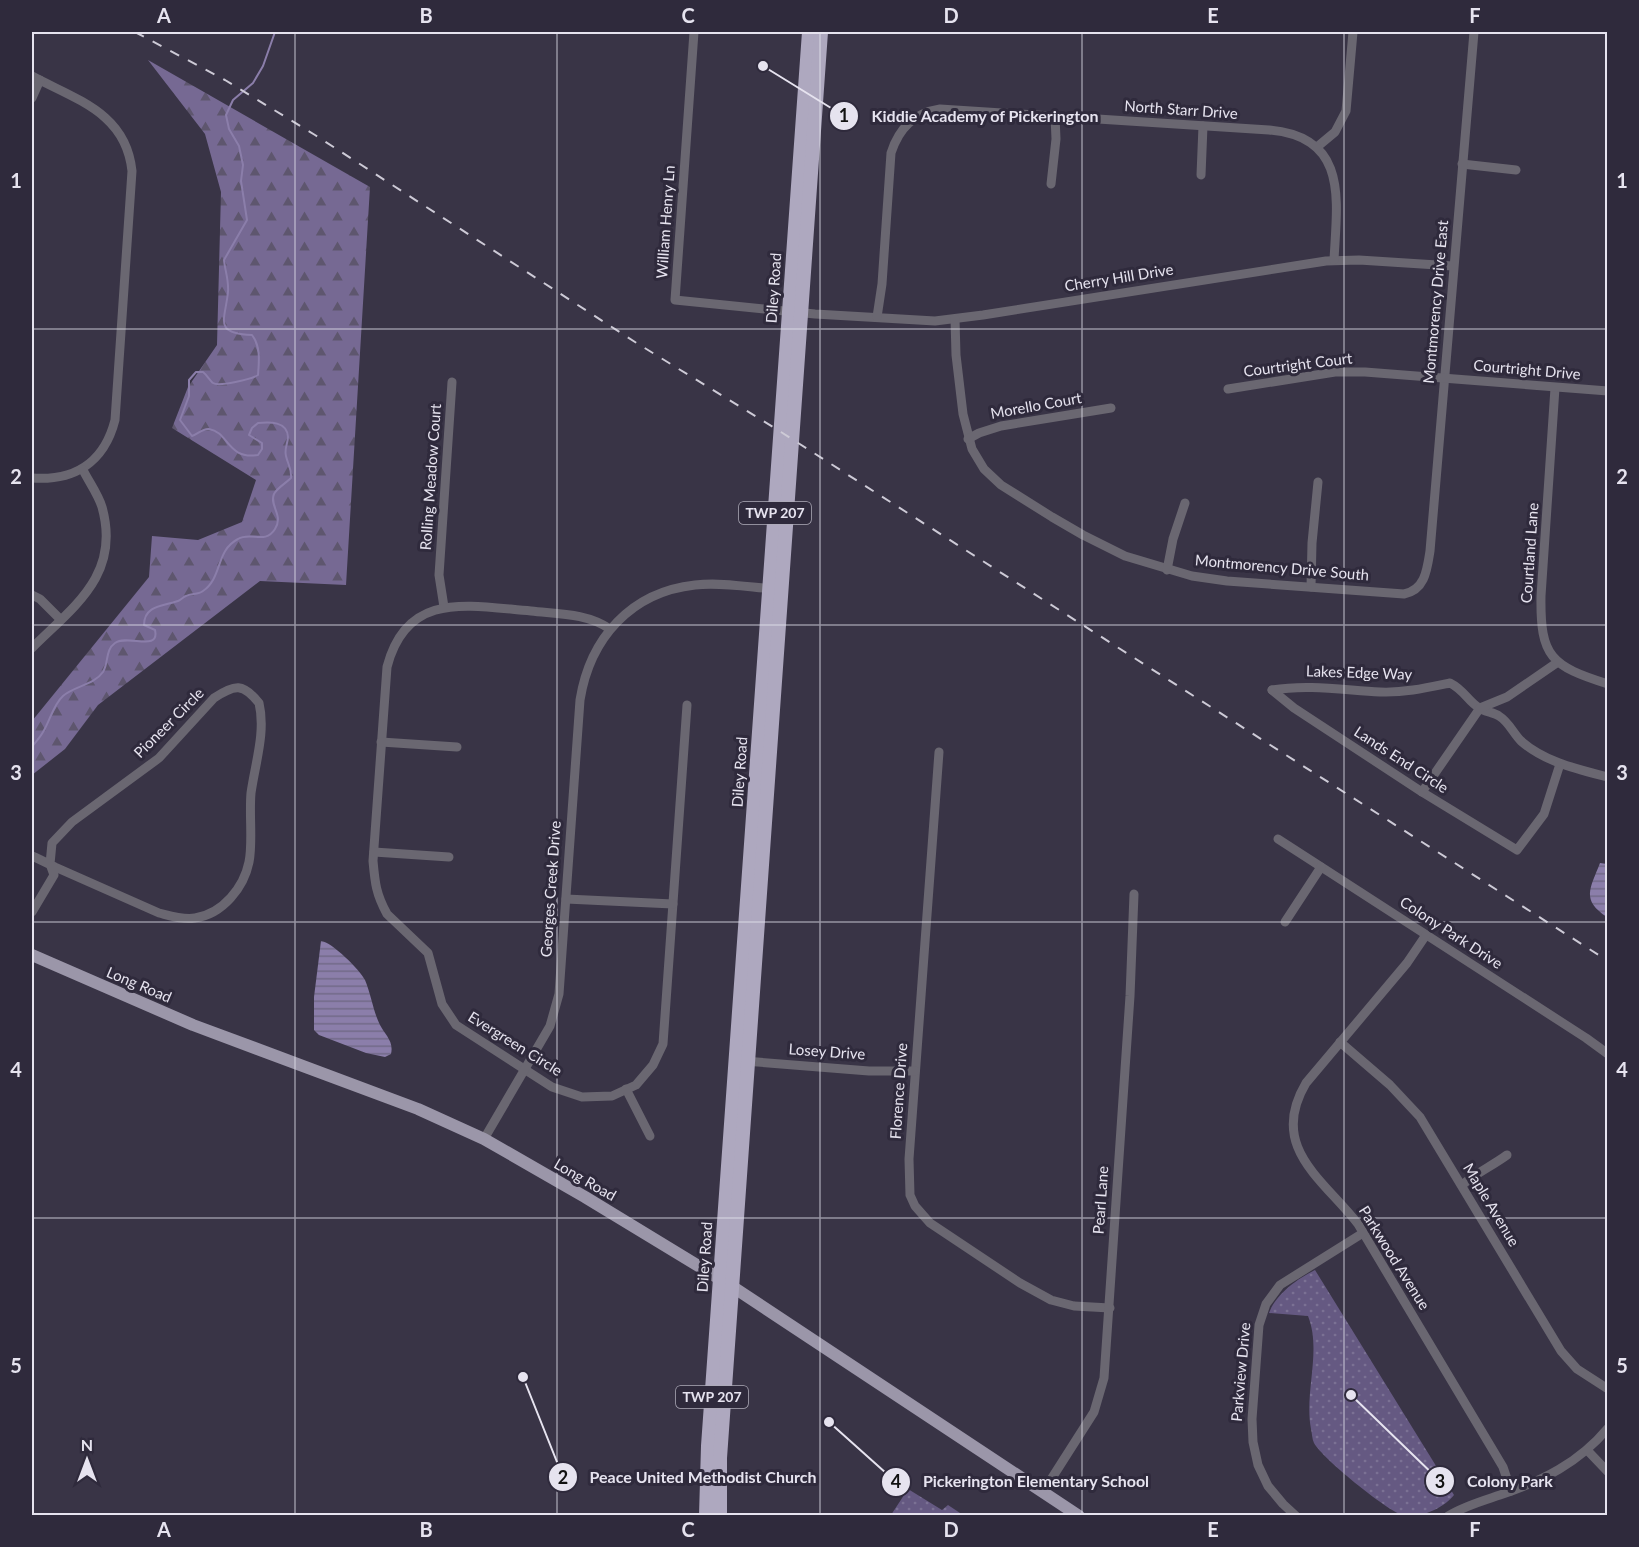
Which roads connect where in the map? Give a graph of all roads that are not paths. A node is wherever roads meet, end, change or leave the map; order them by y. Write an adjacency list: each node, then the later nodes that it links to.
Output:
1 (694, 32): 17 (street, William Henry Ln)
2 (808, 32): 17 (highway, Diley Road / TWP 207)
3 (821, 32): 17 (highway, Diley Road / TWP 207)
4 (1353, 32): 10 (street)
5 (1474, 32): 11 (street, Montmorency Drive East)
6 (36, 78): 7 (street); 27 (street)
7 (32, 98)
8 (1054, 116): 9 (street, North Starr Drive); 14 (street); 18 (street, North Starr Drive)
9 (1203, 126): 10 (street, North Starr Drive); 13 (street)
10 (1317, 147): 15 (street)
11 (1462, 164): 12 (street); 16 (street, Montmorency Drive East)
12 (1516, 170)
13 (1201, 175)
14 (1050, 184)
15 (1334, 260): 16 (street, Cherry Hill Drive); 19 (street, Cherry Hill Drive)
16 (1453, 266): 20 (street, Montmorency Drive East)
17 (796, 311): 18 (street, Cherry Hill Drive); 34 (highway, Diley Road / TWP 207)
18 (877, 317): 19 (street, Cherry Hill Drive)
19 (956, 319): 26 (street, Montmorency Drive South)
20 (1444, 378): 22 (street, Courtright Drive); 23 (street, Courtright Court); 32 (street, Montmorency Drive East)
21 (452, 382): 36 (street, Rolling Meadow Court)
22 (1555, 388): 24 (street, Courtright Drive); 40 (street, Courtland Lane)
23 (1228, 389)
24 (1608, 391)
25 (1111, 408): 26 (street, Morello Court)
26 (968, 439): 31 (street, Montmorency Drive South)
27 (83, 470): 28 (street); 37 (street)
28 (32, 478)
29 (1318, 482): 33 (street)
30 (1185, 503): 31 (street)
31 (1167, 570): 33 (street, Montmorency Drive South)
32 (1425, 574): 33 (street, Montmorency Drive South)
33 (1311, 587)
34 (777, 589): 38 (street); 66 (highway, Diley Road / TWP 207)
35 (32, 595): 37 (street)
36 (444, 607): 38 (street, Evergreen Circle); 45 (street, Evergreen Circle)
37 (60, 619): 39 (street)
38 (610, 629): 58 (street, Georges Creek Drive)
39 (32, 648)
40 (1558, 662): 41 (street); 44 (street)
41 (1608, 684)
42 (1272, 690): 44 (street, Lakes Edge Way); 50 (street, Lands End Circle)
43 (687, 705): 59 (street, Evergreen Circle)
44 (1480, 708): 48 (street, Lakes Edge Way); 50 (street)
45 (381, 742): 46 (street); 52 (street, Evergreen Circle)
46 (457, 747)
47 (939, 752): 68 (street, Florence Drive)
48 (1560, 764): 49 (street, Lakes Edge Way); 50 (street, Lands End Circle)
49 (1608, 777)
50 (1422, 792)
51 (1278, 839): 56 (street, Colony Park Drive)
52 (374, 852): 54 (street); 67 (street, Evergreen Circle)
53 (32, 856): 55 (street)
54 (449, 857)
55 (50, 864): 55 (street, Pioneer Circle); 60 (street, Pioneer Circle)
56 (1321, 867): 61 (street); 62 (street, Colony Park Drive)
57 (1134, 894): 77 (street, Pearl Lane)
58 (566, 899): 59 (street); 67 (street, Georges Creek Drive)
59 (673, 904): 69 (street, Evergreen Circle)
60 (32, 912)
61 (1285, 922)
62 (1426, 935): 64 (street, Parkwood Avenue); 65 (street, Colony Park Drive)
63 (32, 955): 71 (main road, Long Road)
64 (1340, 1042): 73 (street, Maple Avenue); 74 (street, Parkwood Avenue)
65 (1608, 1054)
66 (743, 1061): 68 (street, Losey Drive); 75 (highway, Diley Road / TWP 207); 76 (highway, Diley Road / TWP 207)
67 (526, 1069): 69 (street, Evergreen Circle); 71 (street, Georges Creek Drive)
68 (915, 1071): 77 (street, Florence Drive)
69 (626, 1089): 70 (street)
70 (650, 1136)
71 (484, 1139): 75 (main road, Long Road)
72 (1507, 1155): 73 (street)
73 (1462, 1185): 78 (street, Maple Avenue)
74 (1363, 1233): 82 (street, Parkwood Avenue); 87 (street, Parkview Drive)
75 (720, 1279): 76 (main road, Long Road); 84 (highway, Diley Road / TWP 207)
76 (733, 1287): 83 (main road, Long Road); 85 (highway, Diley Road / TWP 207)
77 (1110, 1308): 83 (street, Pearl Lane)
78 (1608, 1389)
79 (1608, 1428): 80 (street)
80 (1587, 1450): 81 (street); 82 (street)
81 (1608, 1472)
82 (1511, 1491): 88 (street)
83 (1043, 1492): 86 (main road, Long Road)
84 (706, 1515)
85 (720, 1515)
86 (1079, 1515)
87 (1296, 1515)
88 (1448, 1515)

